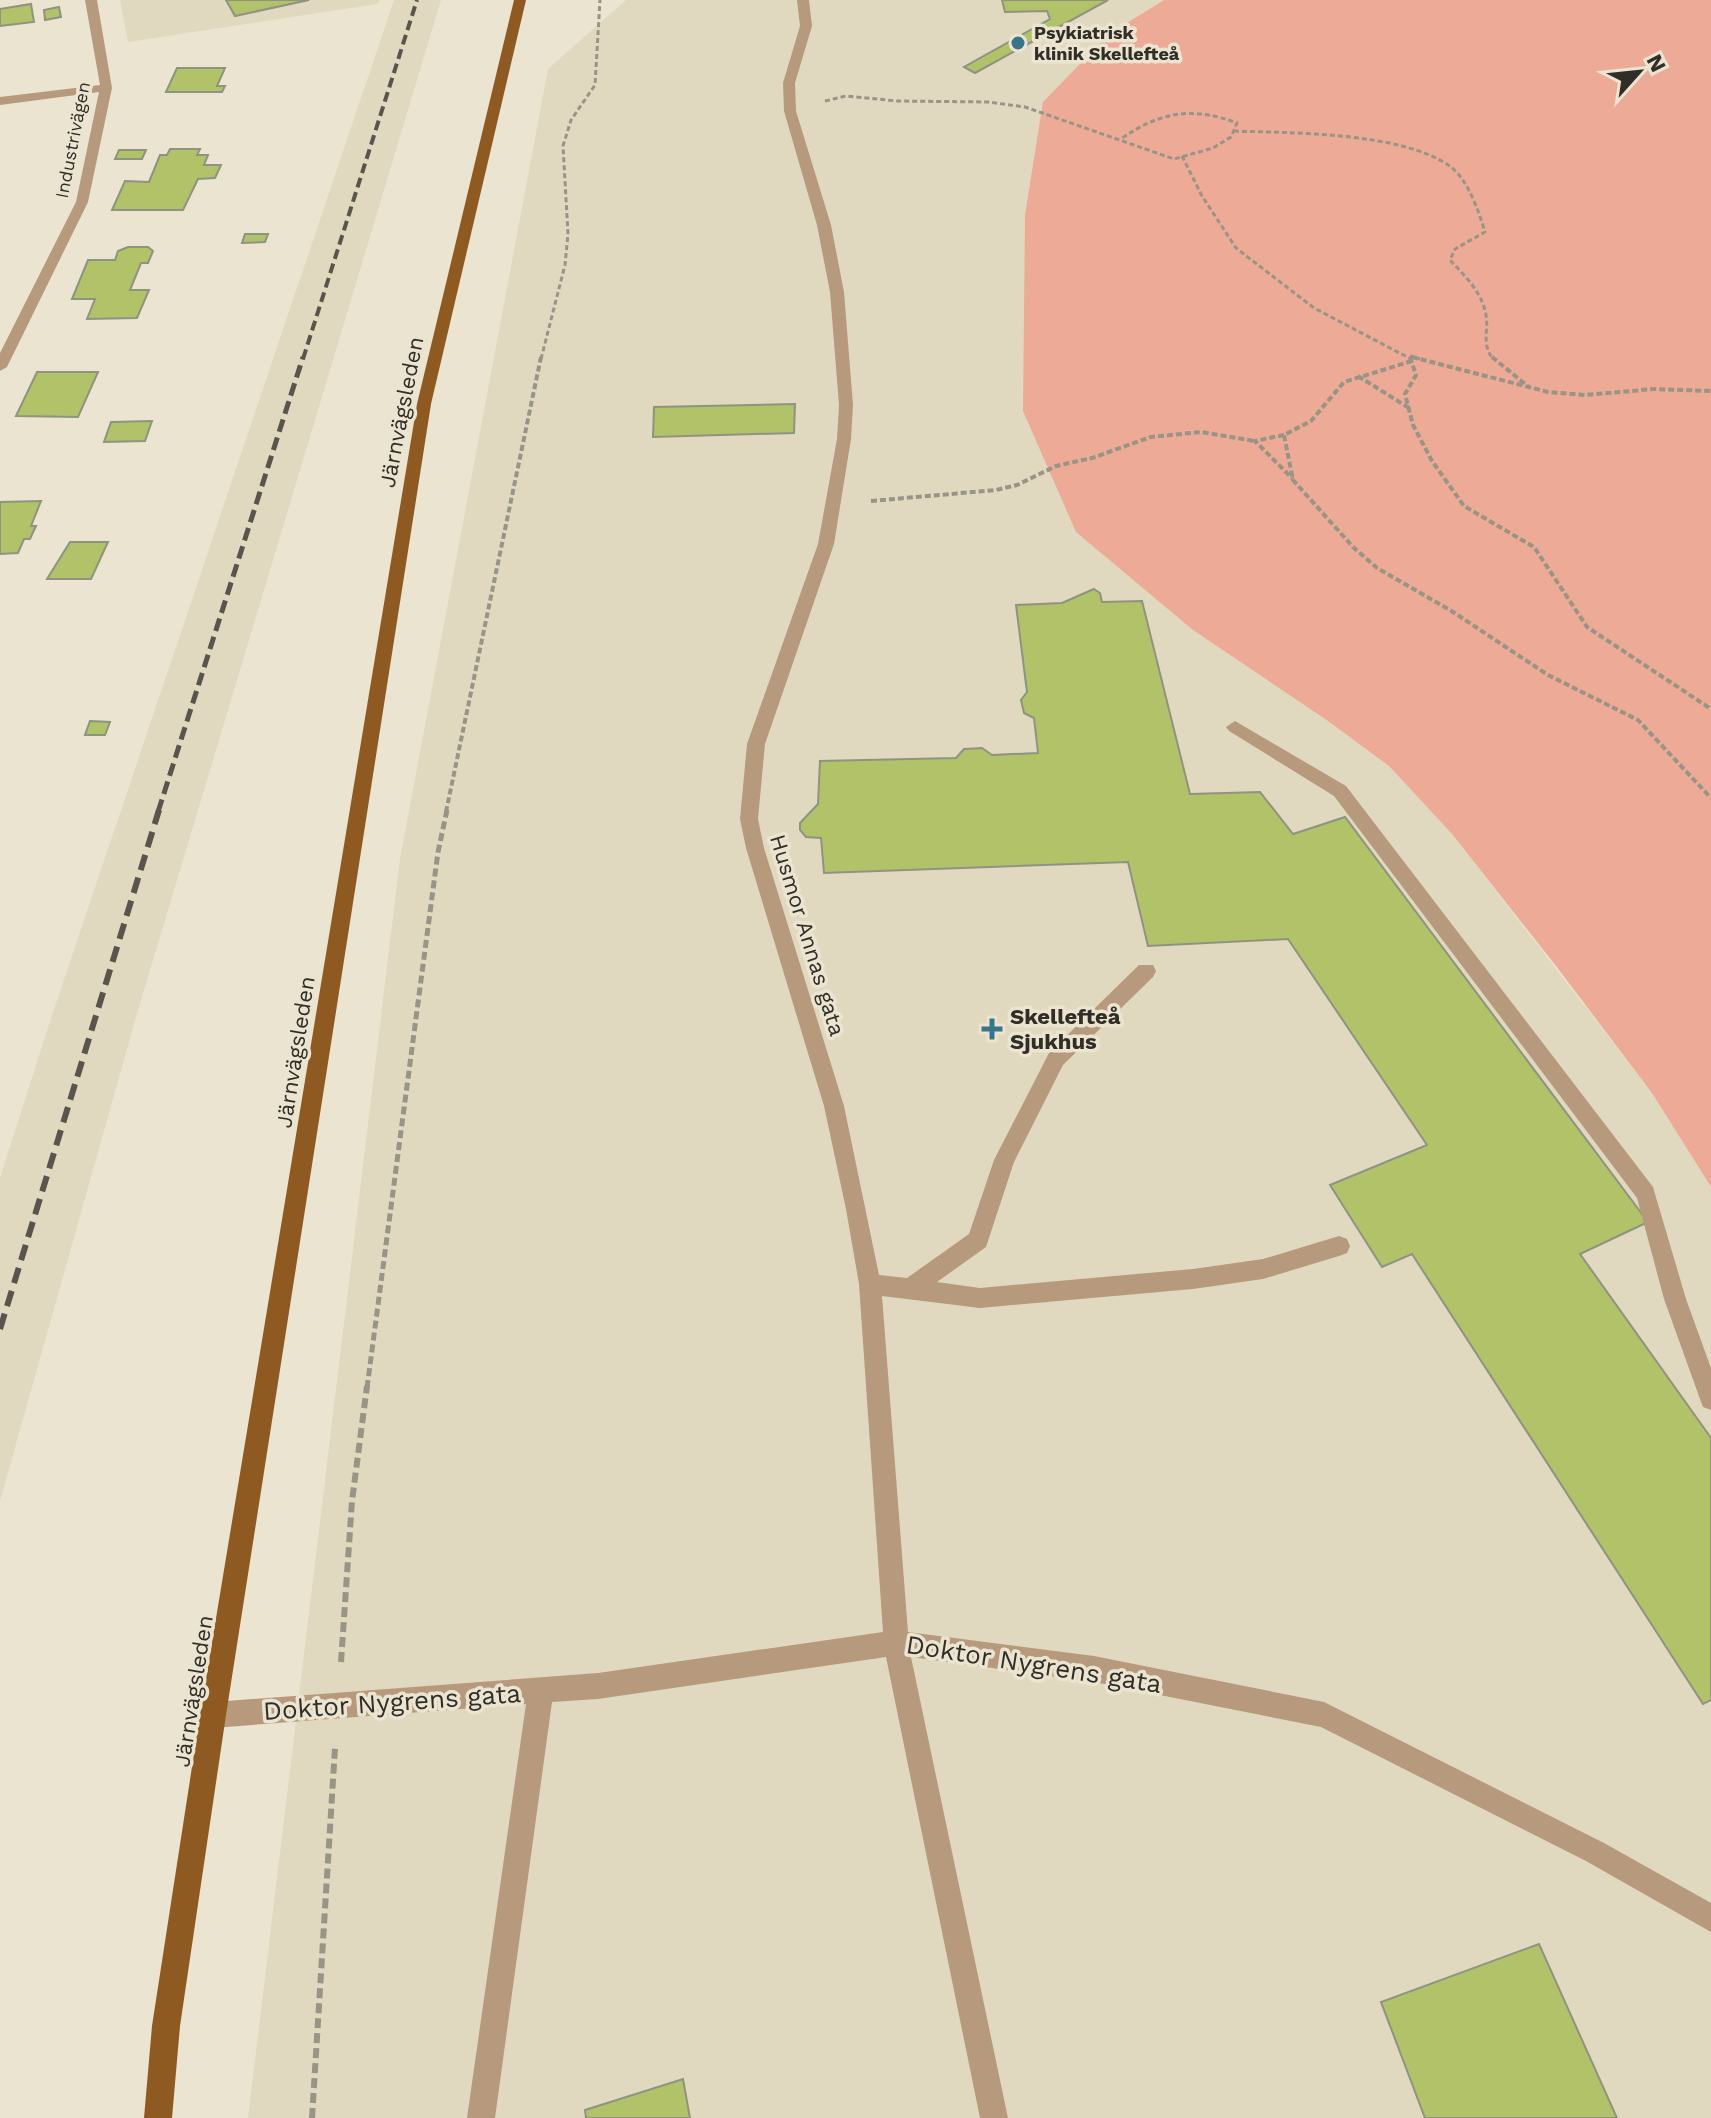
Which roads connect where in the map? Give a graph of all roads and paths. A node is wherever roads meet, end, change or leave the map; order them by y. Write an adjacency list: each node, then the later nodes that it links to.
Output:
1 (91, 0): 5 (street, Industrivägen)
2 (520, 0): 32 (main road, Järnvägsleden)
3 (600, 0): 31 (path)
4 (803, 0): 7 (street)
5 (106, 88): 6 (street); 12 (street, Industrivägen)
6 (0, 101)
7 (790, 111): 9 (path); 20 (street, Husmor Annas gata)
8 (1234, 131): 9 (path); 10 (path); 14 (path)
9 (1121, 139): 10 (path)
10 (1182, 156): 11 (path)
11 (1411, 358): 13 (path); 14 (path); 16 (path)
12 (0, 367)
13 (1357, 376): 16 (path); 17 (path)
14 (1530, 388): 15 (path)
15 (1711, 391)
16 (1409, 408): 21 (path)
17 (1284, 435): 18 (path); 19 (path)
18 (1255, 441): 19 (path); 20 (path)
19 (1293, 480): 23 (path)
20 (834, 503): 26 (street, Husmor Annas gata)
21 (1711, 709)
22 (1235, 727): 28 (street)
23 (1711, 798)
24 (1146, 971): 27 (street)
25 (1339, 1246): 27 (street)
26 (870, 1284): 27 (street); 29 (street, Husmor Annas gata)
27 (910, 1289)
28 (1711, 1399)
29 (896, 1643): 30 (street, Doktor Nygrens gata); 33 (street, Doktor Nygrens gata); 37 (street, Husmor Annas gata)
30 (541, 1691): 31 (street, Doktor Nygrens gata); 36 (street)
31 (338, 1705): 32 (street, Doktor Nygrens gata); 35 (path)
32 (213, 1715): 34 (main road, Järnvägsleden)
33 (1711, 1918)
34 (158, 2118)
35 (312, 2118)
36 (481, 2118)
37 (994, 2118)

